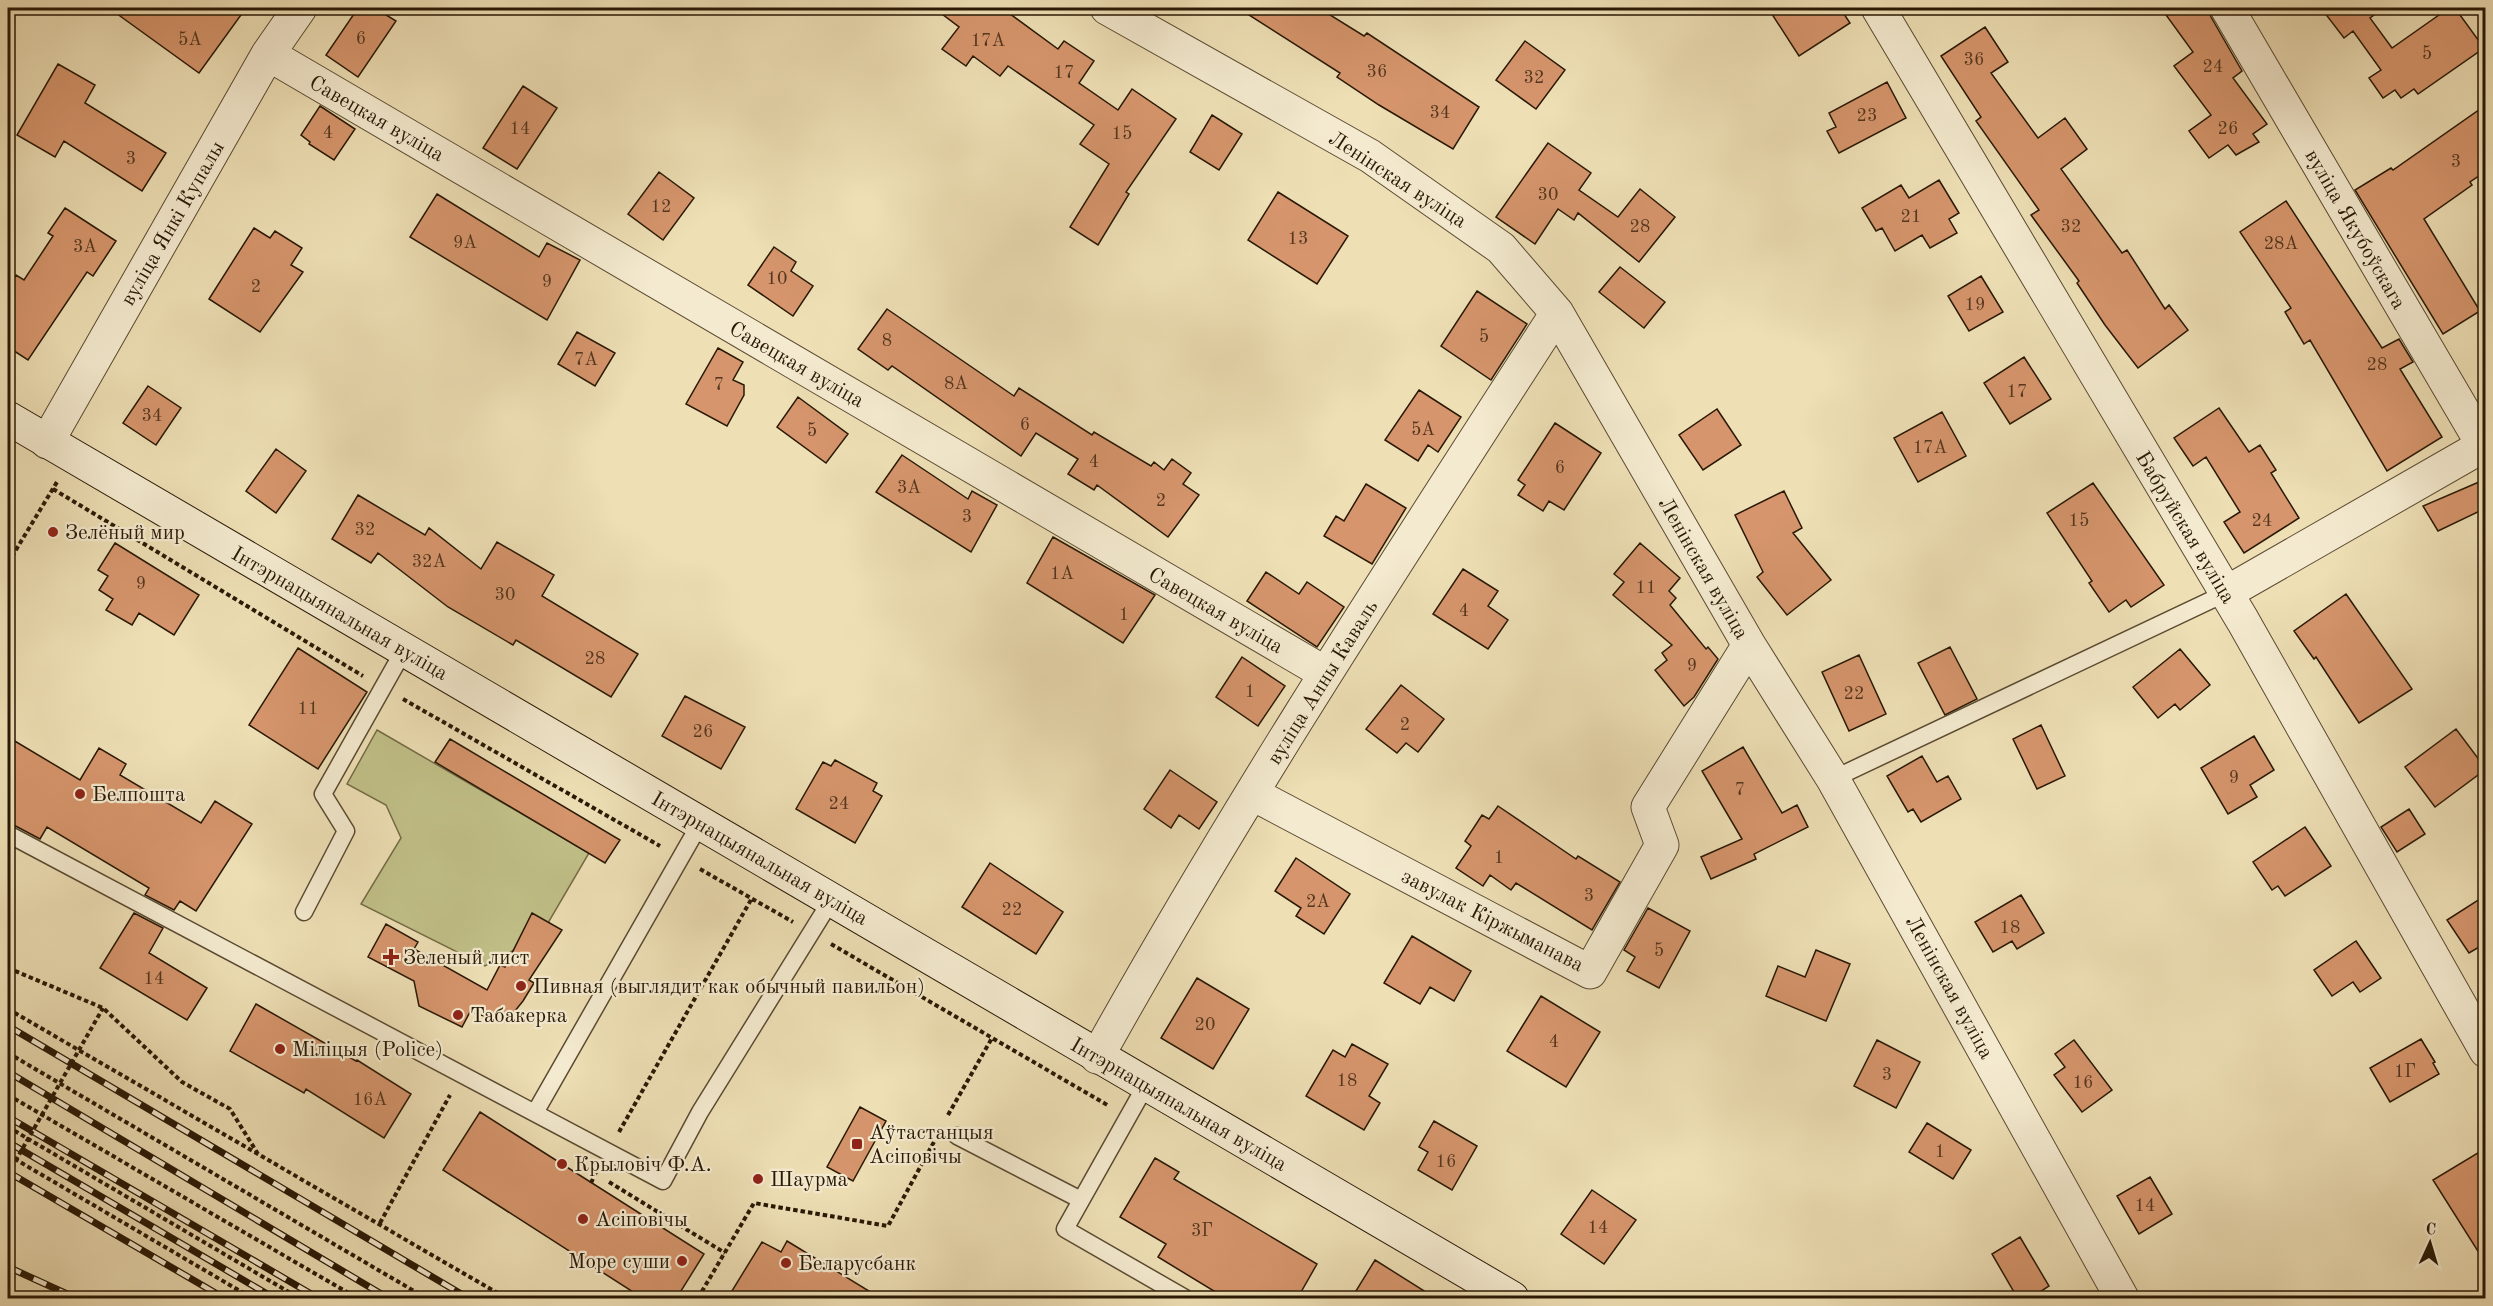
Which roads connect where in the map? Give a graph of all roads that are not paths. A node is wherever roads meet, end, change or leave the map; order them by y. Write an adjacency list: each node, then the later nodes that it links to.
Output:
1 (300, 8): 5 (street, вуліца Янкі Купалы)
2 (1107, 8): 6 (street, Ленінская вуліца)
3 (1878, 8): 10 (street, Бабруйская вуліца)
4 (2227, 8): 9 (street, вуліца Якубоўскага)
5 (268, 54): 8 (street, вуліца Янкі Купалы); 13 (street, Савецкая вуліца)
6 (1557, 313): 11 (street, Ленінская вуліца); 13 (street, вуліца Анны Каваль)
7 (8, 418): 8 (street, Інтэрнацыянальная вуліца)
8 (47, 442): 12 (street, Інтэрнацыянальная вуліца)
9 (2484, 446): 10 (street)
10 (2226, 593): 14 (lane); 20 (street, Бабруйская вуліца)
11 (1749, 645): 14 (street, Ленінская вуліца); 15 (street, завулак Кіржыманава)
12 (404, 650): 16 (street, Інтэрнацыянальная вуліца); 19 (lane)
13 (1325, 673): 15 (street, вуліца Анны Каваль)
14 (1833, 779): 28 (street, Ленінская вуліца)
15 (1253, 794): 21 (street, вуліца Анны Каваль)
16 (701, 822): 18 (street, Інтэрнацыянальная вуліца); 23 (lane)
17 (8, 834): 23 (lane)
18 (832, 899): 21 (street, Інтэрнацыянальная вуліца); 23 (lane)
19 (304, 912)
20 (2486, 1051)
21 (1097, 1058): 22 (street, Інтэрнацыянальная вуліца)
22 (1146, 1085): 25 (lane); 26 (street, Інтэрнацыянальная вуліца)
23 (536, 1111)
24 (957, 1136): 25 (lane)
25 (1081, 1200): 27 (lane)
26 (1500, 1295)
27 (1185, 1299)
28 (2122, 1299)

